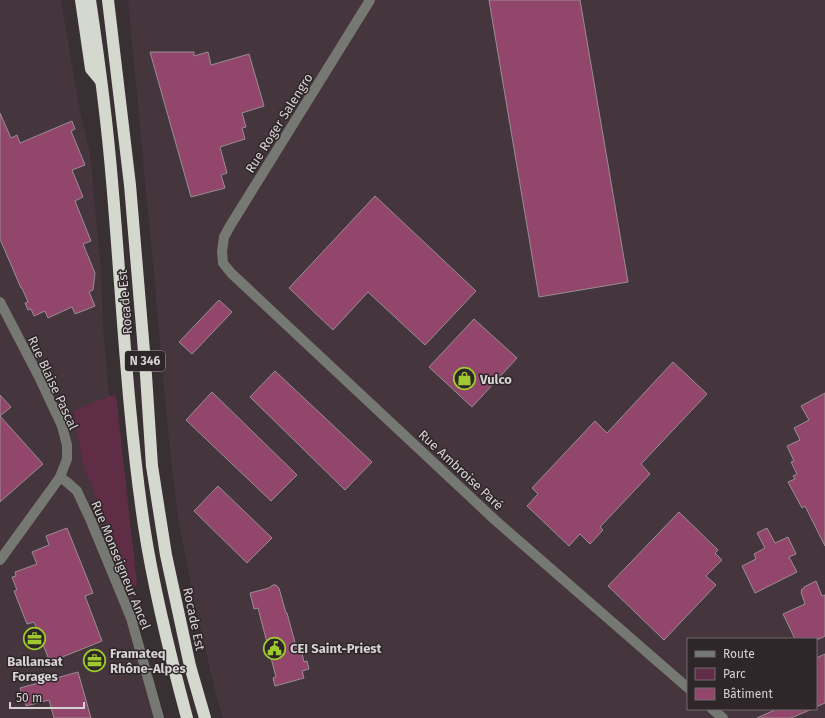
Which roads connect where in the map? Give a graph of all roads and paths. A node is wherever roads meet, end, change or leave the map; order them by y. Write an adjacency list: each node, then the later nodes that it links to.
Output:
1 (81, 0): 5 (highway)
2 (90, 0): 5 (highway, Rocade Est / N 346)
3 (108, 0): 14 (highway, Rocade Est / N 346)
4 (370, 0): 6 (street, Rue Roger Salengro)
5 (102, 82): 13 (highway, Rocade Est / N 346)
6 (223, 263): 10 (street, Rue Ambroise Paré)
7 (0, 302): 8 (street, Rue Blaise Pascal)
8 (60, 477): 9 (street, Rue Blaise Pascal); 12 (street, Rue Monseigneur Ancel)
9 (0, 560)
10 (687, 687)
11 (713, 710): 15 (street)
12 (159, 718)
13 (187, 718)
14 (205, 718)
15 (723, 718)

